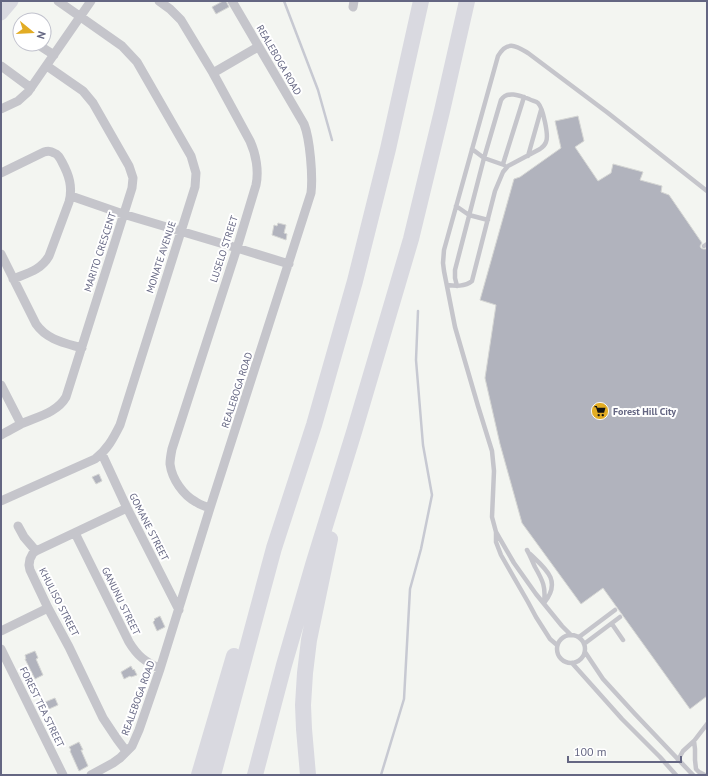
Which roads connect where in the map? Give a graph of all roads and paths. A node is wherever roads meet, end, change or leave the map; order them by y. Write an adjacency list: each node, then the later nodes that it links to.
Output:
1 (12, 1): 8 (street)
2 (58, 1): 9 (street, MONATE AVENUE)
3 (91, 1): 9 (street)
4 (159, 1): 15 (street, LUSELO STREET)
5 (232, 1): 10 (street, REALEBOGA ROAD)
6 (421, 1): 53 (highway)
7 (466, 1): 42 (highway)
8 (1, 14)
9 (80, 16): 12 (street); 32 (street, MONATE AVENUE)
10 (258, 47): 15 (street); 35 (street, REALEBOGA ROAD)
11 (49, 52): 12 (street)
12 (54, 55): 14 (street)
13 (1, 66): 16 (street)
14 (47, 66): 16 (street); 29 (street, MARITO CRESCENT)
15 (212, 73): 33 (street, LUSELO STREET)
16 (31, 88): 18 (street)
17 (524, 98): 19 (lane); 22 (lane); 23 (lane)
18 (1, 109)
19 (542, 109): 21 (lane); 21 (lane)
20 (472, 149): 22 (lane); 26 (lane); 28 (lane)
21 (528, 156): 24 (lane)
22 (484, 158): 23 (lane); 30 (lane)
23 (503, 164): 24 (lane)
24 (508, 166): 31 (lane)
25 (1, 173): 27 (street)
26 (707, 191)
27 (71, 196): 29 (street); 36 (street)
28 (456, 206): 30 (lane); 37 (lane)
29 (123, 214): 32 (street); 39 (street, MARITO CRESCENT)
30 (469, 215): 31 (lane); 38 (lane)
31 (488, 220): 38 (lane)
32 (181, 232): 33 (street); 44 (street, MONATE AVENUE)
33 (237, 248): 35 (street); 49 (street, LUSELO STREET)
34 (1, 254): 36 (street)
35 (289, 264): 49 (street, REALEBOGA ROAD)
36 (14, 279): 39 (street)
37 (447, 284): 38 (lane); 45 (lane)
38 (457, 286)
39 (82, 348): 41 (street, MARITO CRESCENT)
40 (1, 385): 41 (street)
41 (21, 424): 43 (street, MARITO CRESCENT)
42 (354, 432): 79 (highway); 80 (highway)
43 (1, 435)
44 (102, 454): 47 (street, MONATE AVENUE); 48 (street, GOMANE STREET)
45 (493, 460): 46 (lane); 51 (lane)
46 (497, 467)
47 (1, 501)
48 (127, 508): 52 (street); 57 (street, GOMANE STREET)
49 (210, 508): 57 (street, REALEBOGA ROAD)
50 (18, 526): 54 (street)
51 (496, 532): 55 (lane); 66 (lane)
52 (75, 533): 54 (street); 70 (street, GANUNU STREET)
53 (274, 548): 77 (highway); 78 (highway)
54 (36, 551): 56 (street, KHULISO STREET)
55 (544, 603): 55 (lane); 62 (lane)
56 (48, 608): 61 (street); 73 (street, KHULISO STREET)
57 (179, 610): 70 (street, REALEBOGA ROAD)
58 (615, 610): 63 (lane)
59 (620, 617): 60 (lane)
60 (612, 624): 64 (lane); 65 (lane)
61 (1, 631)
62 (571, 634): 63 (lane); 66 (lane)
63 (579, 637): 65 (lane)
64 (624, 640)
65 (584, 644): 68 (lane)
66 (557, 645): 69 (lane)
67 (1, 649): 75 (street, FOREST TEA STREET)
68 (585, 652): 69 (lane); 74 (lane)
69 (572, 663): 81 (lane)
70 (160, 669): 73 (street, REALEBOGA ROAD)
71 (707, 724): 72 (lane)
72 (694, 741): 74 (lane); 83 (lane)
73 (126, 751): 76 (street, REALEBOGA ROAD)
74 (678, 760): 82 (lane)
75 (63, 775)
76 (91, 775)
77 (199, 775)
78 (213, 775)
79 (255, 775)
80 (308, 775)
81 (676, 775)
82 (693, 775)
83 (705, 775)

